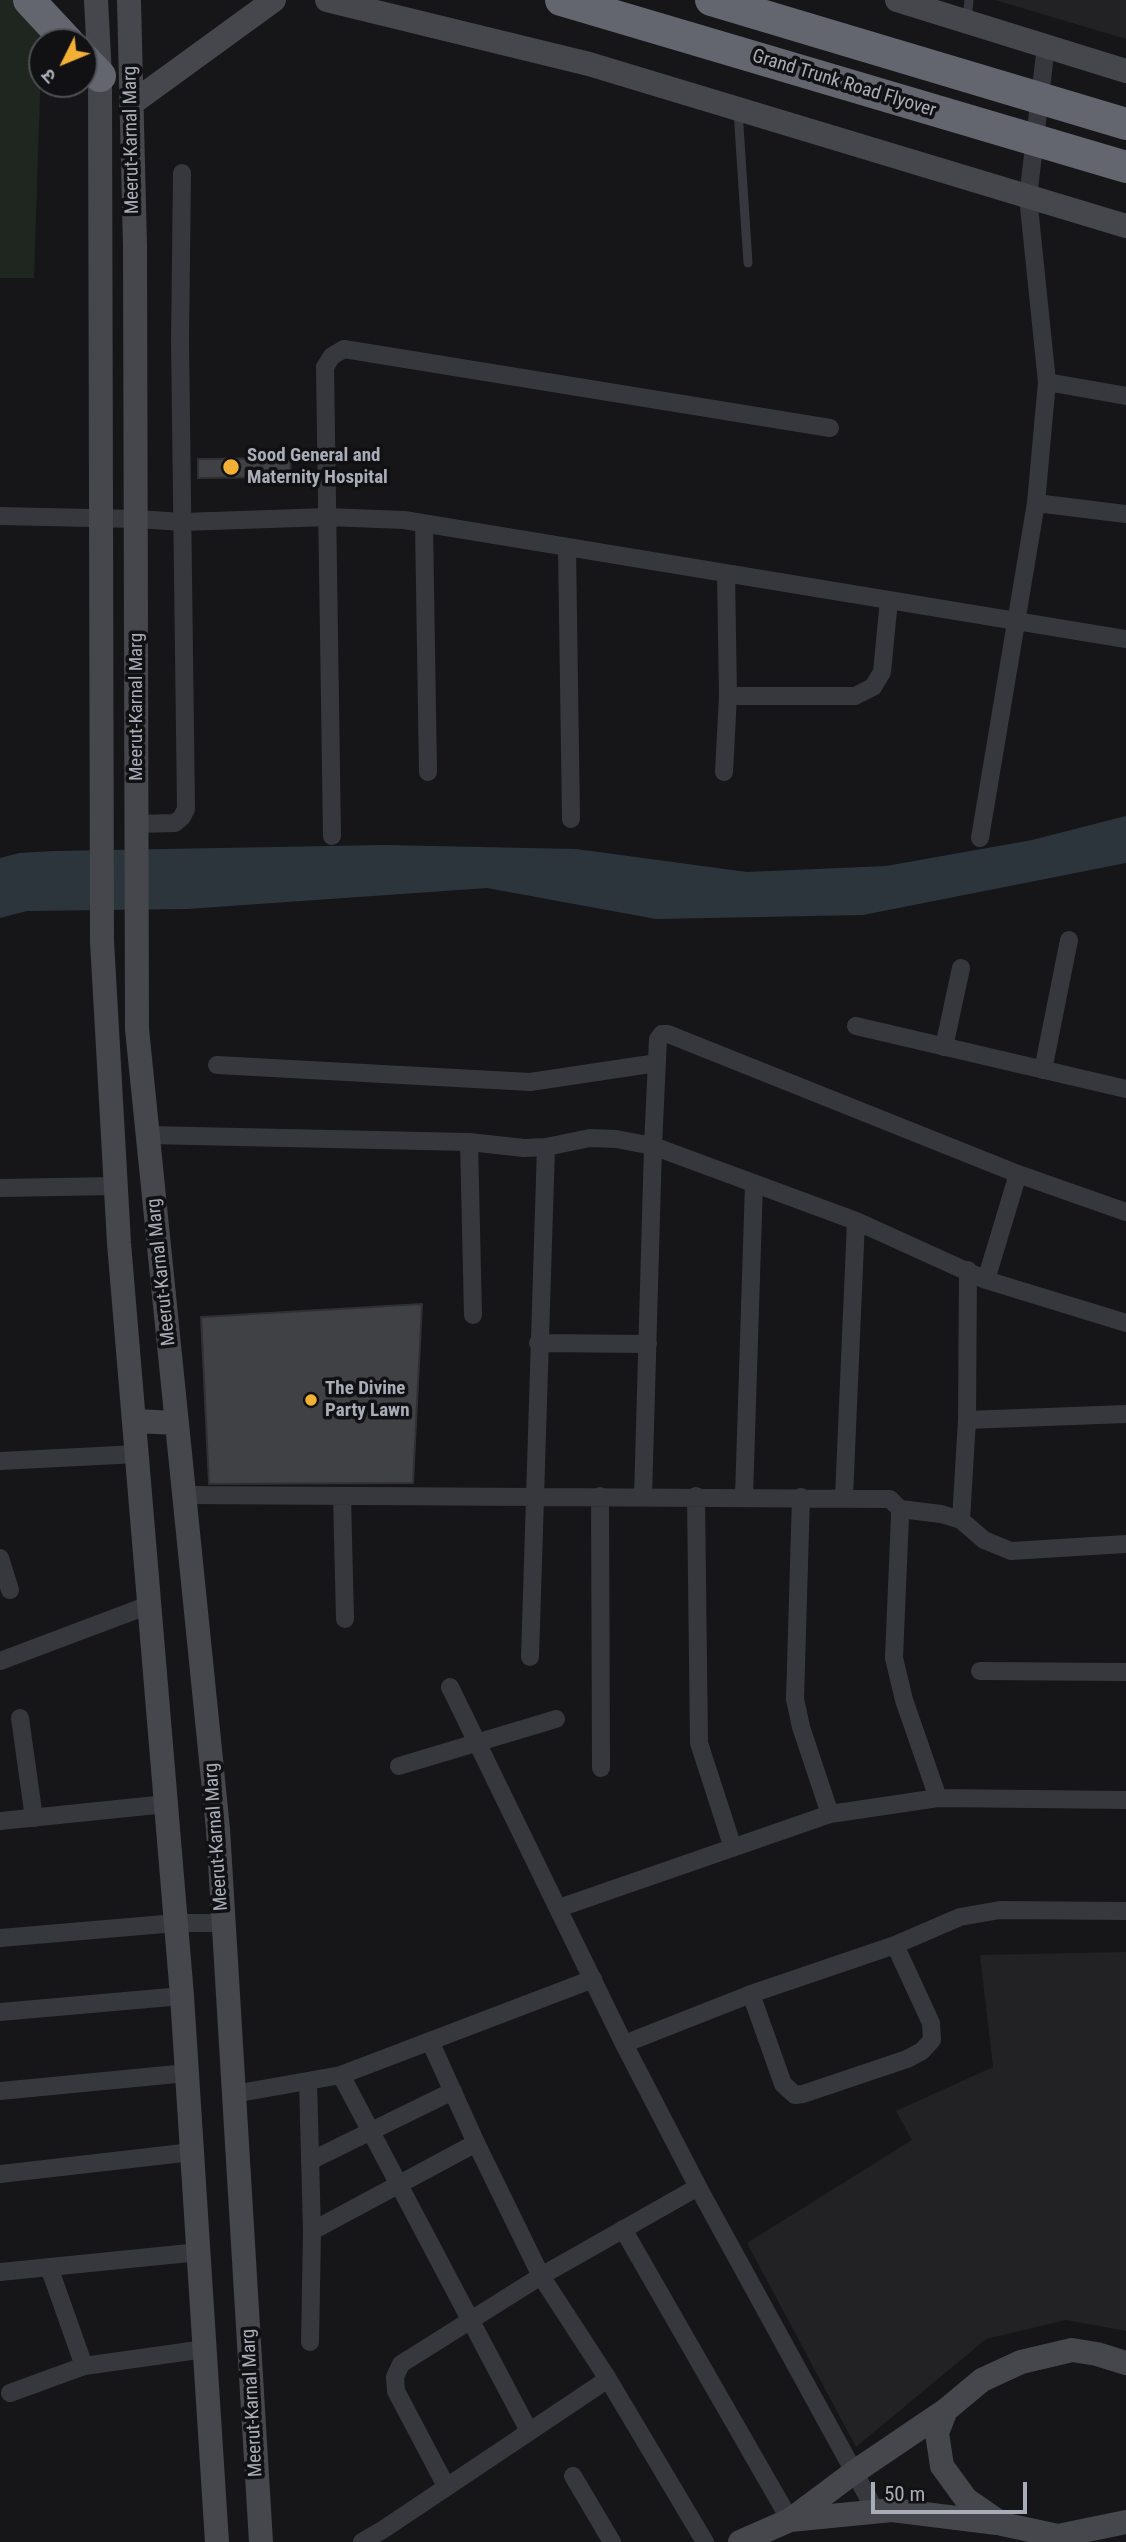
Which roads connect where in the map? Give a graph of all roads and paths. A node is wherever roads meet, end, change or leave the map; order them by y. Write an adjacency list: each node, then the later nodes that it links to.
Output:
1 (29, 0): 10 (highway)
2 (96, 0): 11 (street, Meerut-Karnal Marg)
3 (129, 0): 15 (street, Meerut-Karnal Marg)
4 (274, 0): 15 (street)
5 (327, 0): 16 (street)
6 (561, 0): 18 (highway, Grand Trunk Road Flyover)
7 (711, 0): 17 (highway)
8 (897, 0): 9 (street)
9 (968, 11): 12 (street)
10 (55, 28)
11 (94, 28)
12 (1045, 46): 13 (street); 22 (street)
13 (1126, 71)
14 (94, 98): 20 (street, Meerut-Karnal Marg)
15 (131, 104): 21 (street, Meerut-Karnal Marg)
16 (738, 109): 22 (street); 24 (lane)
17 (1126, 124)
18 (1126, 167)
19 (182, 173): 34 (street)
20 (100, 178): 21 (street); 32 (street, Meerut-Karnal Marg)
21 (133, 179): 33 (street, Meerut-Karnal Marg)
22 (1028, 197): 23 (street); 25 (street)
23 (1126, 226)
24 (748, 263)
25 (1047, 382): 26 (street); 28 (street)
26 (1126, 396)
27 (830, 428): 31 (street)
28 (1036, 503): 29 (street); 39 (street)
29 (1126, 514)
30 (0, 516): 32 (street)
31 (327, 517): 34 (street); 35 (street); 46 (street)
32 (102, 518): 33 (street); 62 (street, Meerut-Karnal Marg)
33 (137, 519): 34 (street); 45 (street, Meerut-Karnal Marg)
34 (183, 522): 45 (street)
35 (424, 524): 36 (street); 42 (street)
36 (567, 547): 37 (street); 44 (street)
37 (726, 573): 38 (street); 41 (street)
38 (888, 600): 39 (street); 41 (street)
39 (1018, 621): 40 (street); 47 (street)
40 (1126, 639)
41 (728, 696): 43 (street)
42 (428, 772)
43 (724, 772)
44 (571, 819)
45 (137, 828): 56 (street, Meerut-Karnal Marg)
46 (332, 836)
47 (980, 838)
48 (1069, 940): 54 (street)
49 (961, 968): 51 (street)
50 (856, 1027): 51 (street)
51 (944, 1047): 54 (street)
52 (657, 1063): 53 (street); 58 (street); 60 (street)
53 (217, 1065)
54 (1043, 1070): 55 (street)
55 (1126, 1089)
56 (148, 1135): 57 (street); 75 (street, Meerut-Karnal Marg)
57 (469, 1142): 59 (street); 68 (street)
58 (653, 1146): 59 (street); 61 (street); 71 (street)
59 (546, 1147): 70 (street)
60 (1018, 1174): 64 (street); 67 (street)
61 (754, 1183): 65 (street); 84 (street)
62 (116, 1186): 63 (street); 74 (street, Meerut-Karnal Marg)
63 (0, 1188)
64 (1126, 1212)
65 (856, 1221): 66 (street); 86 (street)
66 (968, 1270): 67 (street); 73 (street)
67 (986, 1280): 69 (street)
68 (473, 1315)
69 (1126, 1323)
70 (538, 1343): 71 (street); 80 (street)
71 (648, 1344): 83 (street)
72 (1126, 1414): 73 (street)
73 (967, 1420): 88 (street)
74 (134, 1422): 75 (street); 76 (street, Meerut-Karnal Marg)
75 (177, 1423): 78 (street, Meerut-Karnal Marg)
76 (136, 1454): 77 (street); 92 (street, Meerut-Karnal Marg)
77 (0, 1461)
78 (184, 1495): 79 (street); 114 (street, Meerut-Karnal Marg)
79 (342, 1496): 80 (street); 93 (street)
80 (535, 1496): 81 (street); 94 (street)
81 (600, 1496): 83 (street); 103 (street)
82 (696, 1496): 83 (street); 84 (street); 110 (street)
83 (643, 1497)
84 (744, 1497): 85 (street)
85 (801, 1497): 86 (street); 107 (street)
86 (844, 1497): 87 (street)
87 (900, 1509): 88 (street); 104 (street)
88 (961, 1520): 89 (street)
89 (1126, 1544)
90 (0, 1558): 91 (street)
91 (10, 1590)
92 (149, 1605): 95 (street); 106 (street, Meerut-Karnal Marg)
93 (345, 1619)
94 (530, 1657)
95 (0, 1661)
96 (980, 1671): 97 (street)
97 (1126, 1672)
98 (450, 1687): 101 (street)
99 (20, 1717): 108 (street)
100 (556, 1719): 101 (street)
101 (477, 1742): 102 (street); 111 (street)
102 (399, 1766)
103 (601, 1768)
104 (938, 1798): 105 (street); 107 (street)
105 (1126, 1800)
106 (166, 1804): 108 (street); 113 (street, Meerut-Karnal Marg)
107 (830, 1814): 110 (street)
108 (34, 1818): 109 (street)
109 (0, 1821)
110 (733, 1848): 111 (street)
111 (559, 1908): 117 (street)
112 (1126, 1911): 116 (street)
113 (176, 1923): 114 (street); 115 (street); 119 (street, Meerut-Karnal Marg)
114 (224, 1923): 128 (street, Meerut-Karnal Marg)
115 (0, 1938)
116 (895, 1945): 118 (street); 118 (street)
117 (593, 1979): 121 (street); 122 (street)
118 (751, 1994): 122 (street)
119 (182, 1996): 120 (street); 123 (street, Meerut-Karnal Marg)
120 (0, 2012)
121 (430, 2041): 124 (street); 127 (street)
122 (624, 2044): 135 (street)
123 (187, 2073): 126 (street); 131 (street, Meerut-Karnal Marg)
124 (341, 2075): 125 (street); 129 (street)
125 (308, 2081): 128 (street); 132 (street)
126 (0, 2091)
127 (453, 2091): 129 (street); 130 (street)
128 (234, 2094): 160 (street, Meerut-Karnal Marg)
129 (371, 2131): 132 (street); 134 (street)
130 (477, 2143): 134 (street); 141 (street)
131 (192, 2152): 133 (street); 138 (street, Meerut-Karnal Marg)
132 (310, 2161): 137 (street)
133 (0, 2175)
134 (400, 2184): 137 (street); 142 (street)
135 (698, 2187): 136 (street); 151 (street)
136 (623, 2229): 141 (street); 155 (street)
137 (312, 2231): 143 (street)
138 (199, 2252): 139 (street); 144 (street, Meerut-Karnal Marg)
139 (49, 2267): 140 (street); 146 (street)
140 (0, 2272)
141 (541, 2276): 142 (street); 147 (street)
142 (471, 2320): 150 (street); 153 (street)
143 (310, 2342)
144 (205, 2349): 146 (street); 159 (street, Meerut-Karnal Marg)
145 (1126, 2363): 149 (street)
146 (84, 2366): 148 (street)
147 (608, 2379): 150 (street); 163 (street)
148 (9, 2393)
149 (946, 2410): 151 (street); 157 (street)
150 (529, 2431): 153 (street)
151 (853, 2473): 154 (street); 155 (street)
152 (573, 2476): 162 (street)
153 (446, 2486): 161 (street)
154 (874, 2510): 155 (street); 157 (street)
155 (789, 2520): 164 (street)
156 (1126, 2522): 158 (street)
157 (1002, 2524): 158 (street)
158 (1063, 2539)
159 (218, 2542)
160 (261, 2542)
161 (362, 2542)
162 (611, 2542)
163 (705, 2542)
164 (740, 2542)

